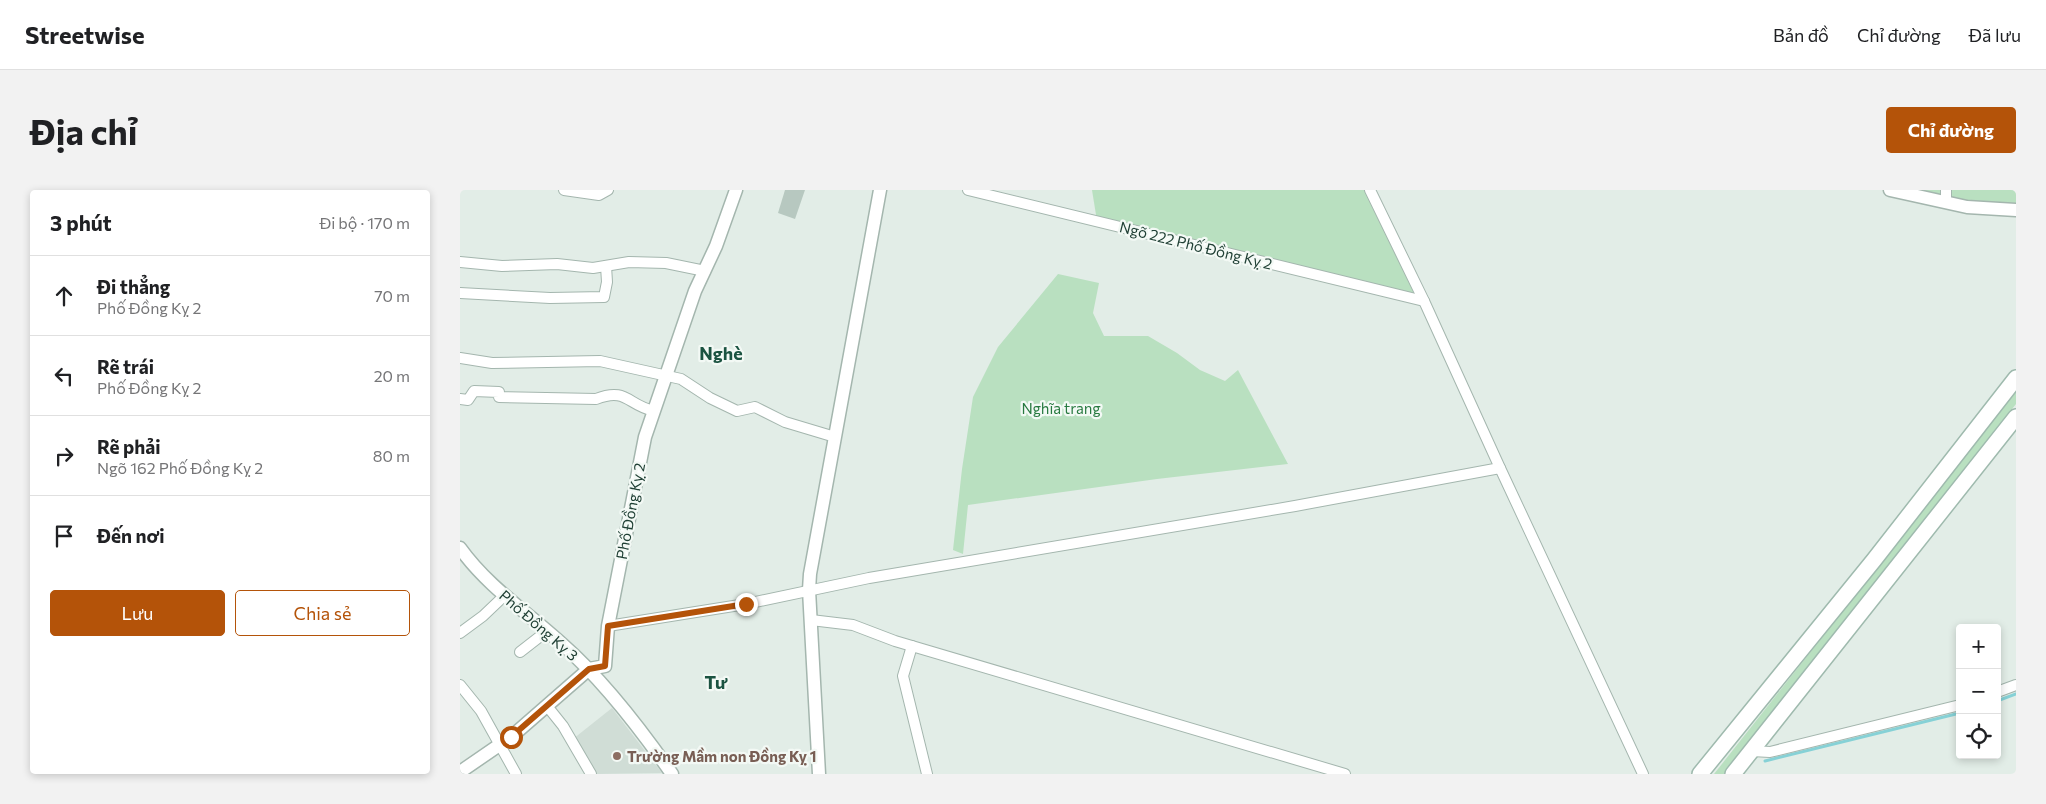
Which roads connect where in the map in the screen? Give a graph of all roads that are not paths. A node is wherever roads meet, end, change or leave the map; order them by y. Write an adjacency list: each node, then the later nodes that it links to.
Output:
1 (564, 190): 2 (street)
2 (608, 190)
3 (736, 190): 12 (street, Phố Đồng Kỵ 2)
4 (880, 190): 21 (street)
5 (968, 190): 14 (street, Ngõ 222 Phố Đồng Kỵ 2)
6 (1370, 190): 14 (street)
7 (1890, 190): 8 (street)
8 (1946, 196): 9 (street)
9 (2016, 210)
10 (460, 262): 11 (street)
11 (606, 266): 12 (street); 13 (street)
12 (705, 271): 16 (street, Phố Đồng Kỵ 2)
13 (460, 293)
14 (1424, 302): 22 (street)
15 (460, 358): 16 (street)
16 (666, 375): 19 (street, Phố Đồng Kỵ 2); 21 (street)
17 (2016, 378): 48 (main road)
18 (460, 400): 19 (street)
19 (654, 410): 27 (street, Phố Đồng Kỵ 2)
20 (2016, 417): 39 (main road)
21 (835, 437): 24 (street)
22 (1500, 468): 24 (street); 47 (street)
23 (460, 548): 25 (street, Phố Đồng Kỵ 3)
24 (809, 590): 26 (street); 27 (street)
25 (504, 596): 28 (street, Phố Đồng Kỵ 3); 29 (street)
26 (811, 620): 30 (street); 44 (street)
27 (608, 626): 32 (street, Phố Đồng Kỵ 2)
28 (547, 631): 31 (street); 32 (street, Phố Đồng Kỵ 3)
29 (460, 633)
30 (912, 646): 45 (street); 46 (street)
31 (520, 652)
32 (589, 669): 36 (street, Phố Đồng Kỵ 2); 43 (street, Phố Đồng Kỵ 3)
33 (460, 685): 38 (street)
34 (2016, 685): 35 (street)
35 (2001, 691)
36 (547, 706): 38 (street, Phố Đồng Kỵ 2); 42 (street)
37 (1956, 706): 39 (street)
38 (499, 745): 40 (street, Phố Đồng Kỵ 2); 41 (street)
39 (1752, 751): 49 (main road)
40 (460, 772)
41 (516, 774)
42 (591, 774)
43 (672, 774)
44 (819, 774)
45 (927, 774)
46 (1345, 774)
47 (1643, 774)
48 (1700, 774)
49 (1733, 774)

